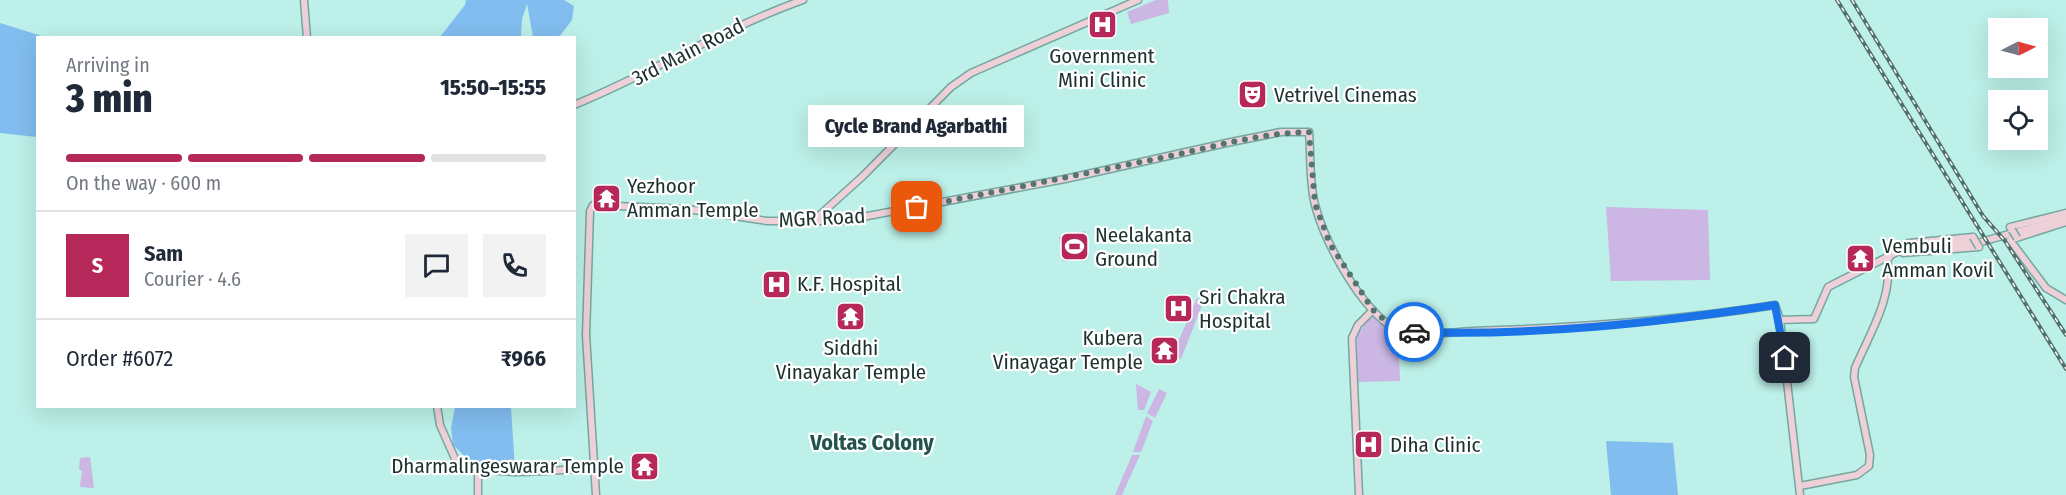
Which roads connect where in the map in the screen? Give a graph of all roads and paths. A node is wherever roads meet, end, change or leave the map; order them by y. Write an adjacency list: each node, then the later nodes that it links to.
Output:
1 (304, 0): 4 (street)
2 (803, 0): 5 (street, 3rd Main Road)
3 (1138, 0): 8 (street)
4 (307, 36)
5 (576, 104)
6 (2066, 213): 9 (street, bridge)
7 (2066, 220): 9 (street); 10 (street)
8 (812, 222): 12 (street, MGR Road); 15 (street, MGR Road)
9 (2017, 238): 11 (street)
10 (1888, 258): 10 (street, bridge); 13 (street); 17 (street)
11 (2066, 300)
12 (1373, 310): 13 (street); 20 (street)
13 (1780, 320): 17 (street)
14 (436, 408): 16 (street)
15 (595, 468): 16 (street); 19 (street)
16 (478, 470): 18 (street)
17 (1800, 486): 21 (street)
18 (478, 495)
19 (596, 495)
20 (1359, 495)
21 (1800, 495)

